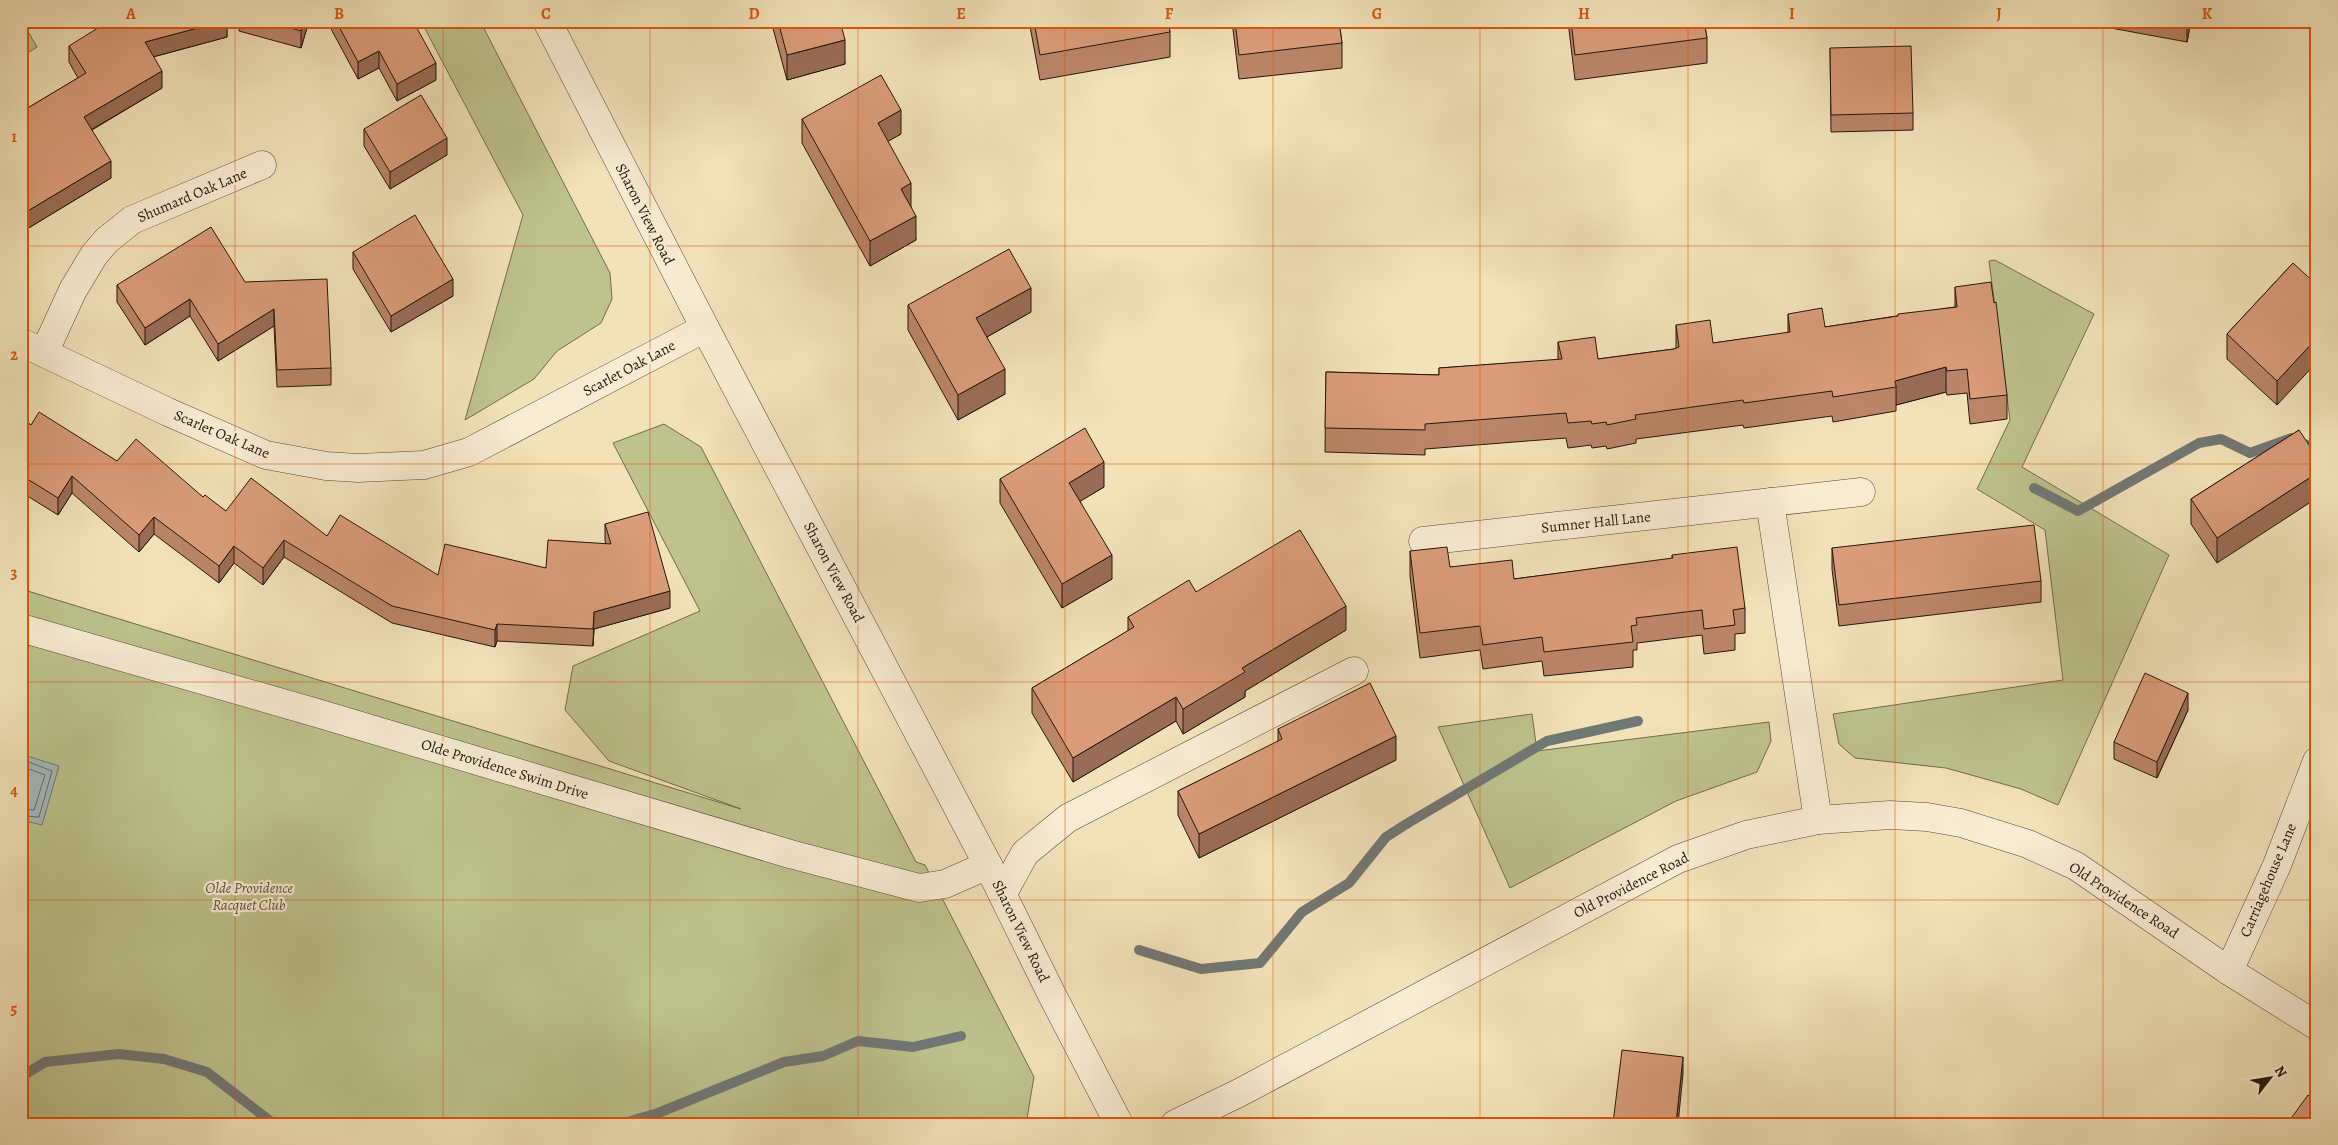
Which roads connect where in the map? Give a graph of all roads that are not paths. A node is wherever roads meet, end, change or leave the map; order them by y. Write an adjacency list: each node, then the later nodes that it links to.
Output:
1 (547, 21): 3 (street, Sharon View Road)
2 (262, 165): 4 (street, Shumard Oak Lane)
3 (705, 328): 4 (street, Scarlet Oak Lane); 12 (street, Sharon View Road)
4 (33, 348)
5 (1861, 492): 6 (street, Sumner Hall Lane)
6 (1770, 502): 7 (street, Sumner Hall Lane); 11 (street)
7 (1423, 541)
8 (21, 628): 12 (street, Olde Providence Swim Drive)
9 (1354, 671): 13 (street)
10 (2317, 761): 14 (street, Carriagehouse Lane)
11 (1818, 820): 14 (street, Old Providence Road); 17 (street, Old Providence Road)
12 (988, 865): 13 (street, Sharon View Road)
13 (1002, 893): 16 (street, Sharon View Road)
14 (2229, 971): 15 (street, Old Providence Road)
15 (2317, 1026)
16 (1119, 1124)
17 (1175, 1124)

